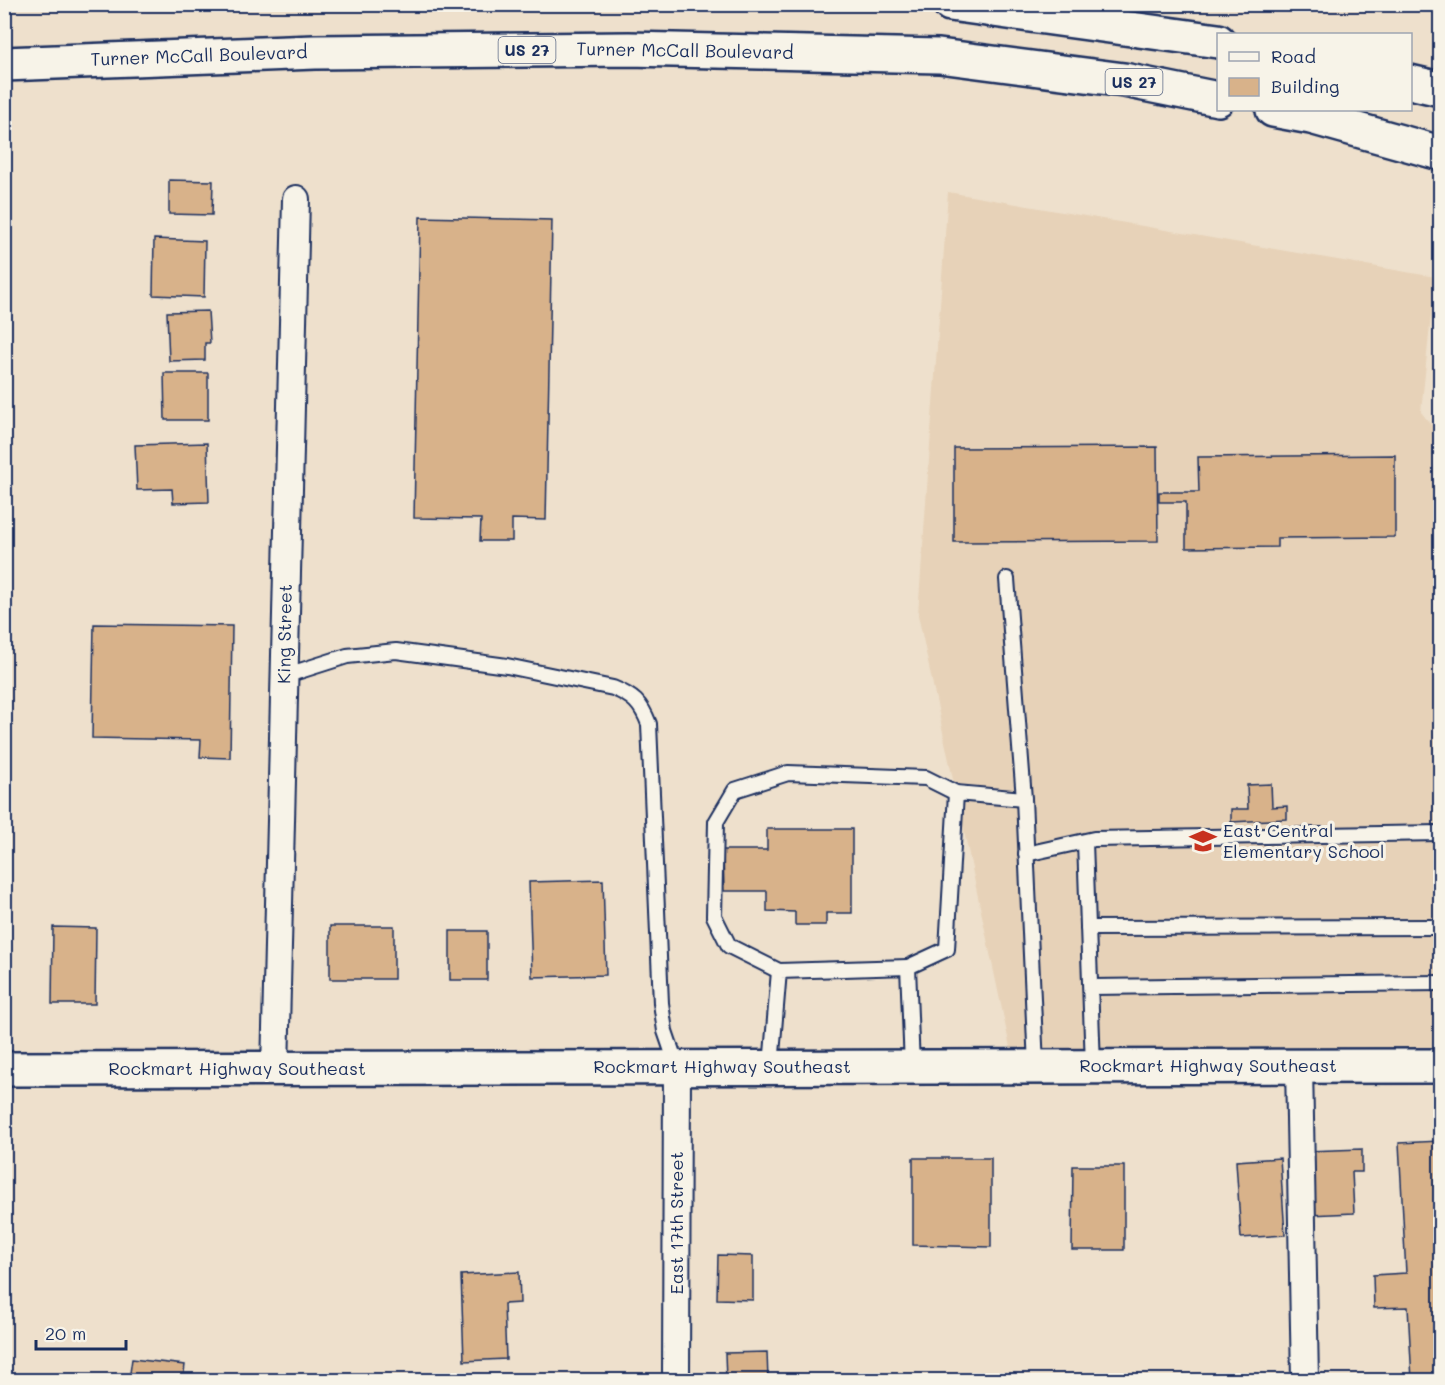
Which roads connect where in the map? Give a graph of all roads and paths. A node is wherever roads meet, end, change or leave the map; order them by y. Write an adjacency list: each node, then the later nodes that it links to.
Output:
1 (950, 4): 2 (main road)
2 (1217, 41)
3 (4, 64): 6 (main road, Turner McCall Boulevard / US 27)
4 (1412, 82): 5 (main road)
5 (1440, 89)
6 (1217, 99)
7 (1278, 111): 8 (main road)
8 (1440, 153)
9 (296, 199): 11 (street, King Street)
10 (1007, 579): 13 (lane)
11 (284, 676): 23 (lane); 31 (street, King Street)
12 (956, 793): 13 (lane); 19 (lane); 20 (lane)
13 (1024, 799): 16 (lane)
14 (1440, 833): 15 (lane)
15 (1085, 842): 16 (lane); 18 (lane)
16 (1026, 854): 26 (lane)
17 (1440, 927): 18 (lane)
18 (1088, 928): 22 (lane)
19 (908, 967): 20 (lane); 25 (lane)
20 (778, 971): 24 (lane)
21 (1440, 983): 22 (lane)
22 (1091, 987): 27 (lane)
23 (677, 1066): 24 (main road, Rockmart Highway Southeast); 31 (main road, Rockmart Highway Southeast); 32 (street, East 17th Street)
24 (771, 1066): 25 (main road, Rockmart Highway Southeast)
25 (912, 1066): 26 (main road, Rockmart Highway Southeast)
26 (1036, 1066): 27 (main road, Rockmart Highway Southeast)
27 (1093, 1066): 28 (main road, Rockmart Highway Southeast)
28 (1299, 1066): 29 (main road, Rockmart Highway Southeast); 33 (street)
29 (1440, 1066)
30 (4, 1069): 31 (main road, Rockmart Highway Southeast)
31 (275, 1070)
32 (676, 1380)
33 (1305, 1380)

